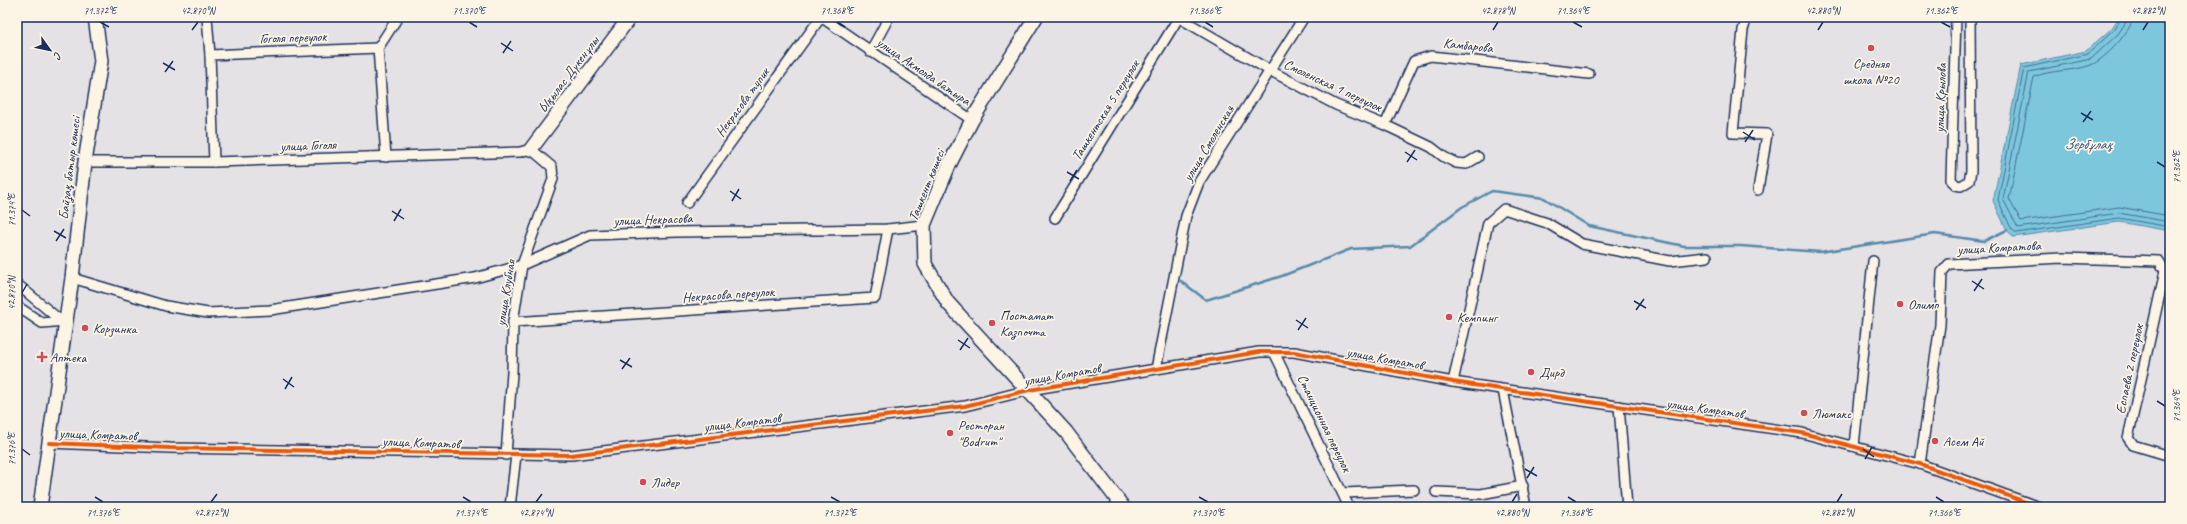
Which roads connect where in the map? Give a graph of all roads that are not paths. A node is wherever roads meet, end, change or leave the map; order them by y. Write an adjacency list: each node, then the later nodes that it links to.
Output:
1 (95, 17): 23 (main road, Байзақ батыр көшесі)
2 (207, 17): 15 (street)
3 (398, 17): 13 (street)
4 (630, 17): 20 (main road, Ықылас Дүкенұлы)
5 (821, 17): 14 (street, улица Акмолда батыра); 26 (street, Некрасова тупик)
6 (890, 17): 14 (street)
7 (1036, 17): 18 (main road, Ташкент көшесі)
8 (1178, 17): 16 (street, Смоленская 1 переулок); 27 (street, Ташкентская 5 переулок)
9 (1304, 17): 16 (street, улица Смоленская)
10 (1747, 17): 25 (street)
11 (1956, 17): 12 (street, улица Крылова)
12 (1970, 17)
13 (378, 48): 15 (street, Гоголя переулок); 21 (street)
14 (870, 52): 18 (street, улица Акмолда батыра)
15 (210, 55): 24 (street)
16 (1270, 70): 19 (street, Смоленская 1 переулок); 40 (street, улица Смоленская)
17 (1589, 74): 19 (street, Камбарова)
18 (972, 120): 28 (main road, Ташкент көшесі)
19 (1385, 124): 22 (street, Смоленская 1 переулок)
20 (532, 149): 21 (street, улица Гоголя); 33 (street, улица Клубная)
21 (386, 157): 24 (street, улица Гоголя)
22 (1478, 157)
23 (85, 162): 24 (street, улица Гоголя); 34 (main road, Байзақ батыр көшесі)
24 (214, 162)
25 (1758, 190)
26 (686, 203)
27 (1055, 218)
28 (924, 225): 29 (street, улица Некрасова); 42 (main road, Ташкент көшесі)
29 (888, 229): 33 (street, улица Некрасова); 38 (street, Некрасова переулок)
30 (1708, 257): 41 (street)
31 (1873, 261): 46 (street)
32 (2159, 261): 49 (street, Еспаева 2 переулок); 50 (street, улица Комратова)
33 (522, 265): 34 (street, улица Некрасова); 38 (street, улица Клубная)
34 (72, 278): 37 (main road, Байзақ батыр көшесі)
35 (17, 284): 37 (street)
36 (17, 306): 37 (street)
37 (64, 321): 45 (main road, Байзақ батыр көшесі)
38 (513, 322): 47 (street, улица Клубная)
39 (1274, 352): 40 (street, улица Комратов); 41 (street, улица Комратов); 54 (street, Станционная переулок)
40 (1156, 369): 42 (street, улица Комратов)
41 (1453, 382): 43 (street, улица Комратов)
42 (1029, 390): 48 (street, улица Комратов); 57 (main road, Ташкент көшесі)
43 (1503, 390): 44 (street, улица Комратов); 51 (street)
44 (1619, 406): 46 (street, улица Комратов); 60 (street)
45 (49, 443): 47 (street, улица Комратов); 55 (main road, Байзақ батыр көшесі)
46 (1854, 446): 50 (street, улица Комратов)
47 (506, 455): 48 (street, улица Комратов)
48 (516, 455): 56 (street)
49 (2170, 456)
50 (1920, 464): 61 (street, улица Комратов)
51 (1523, 486): 53 (street); 59 (street)
52 (1414, 490): 54 (street)
53 (1436, 492)
54 (1344, 493): 58 (street, Станционная переулок)
55 (40, 507)
56 (510, 507)
57 (1123, 507)
58 (1349, 507)
59 (1526, 507)
60 (1627, 507)
61 (2039, 507)

